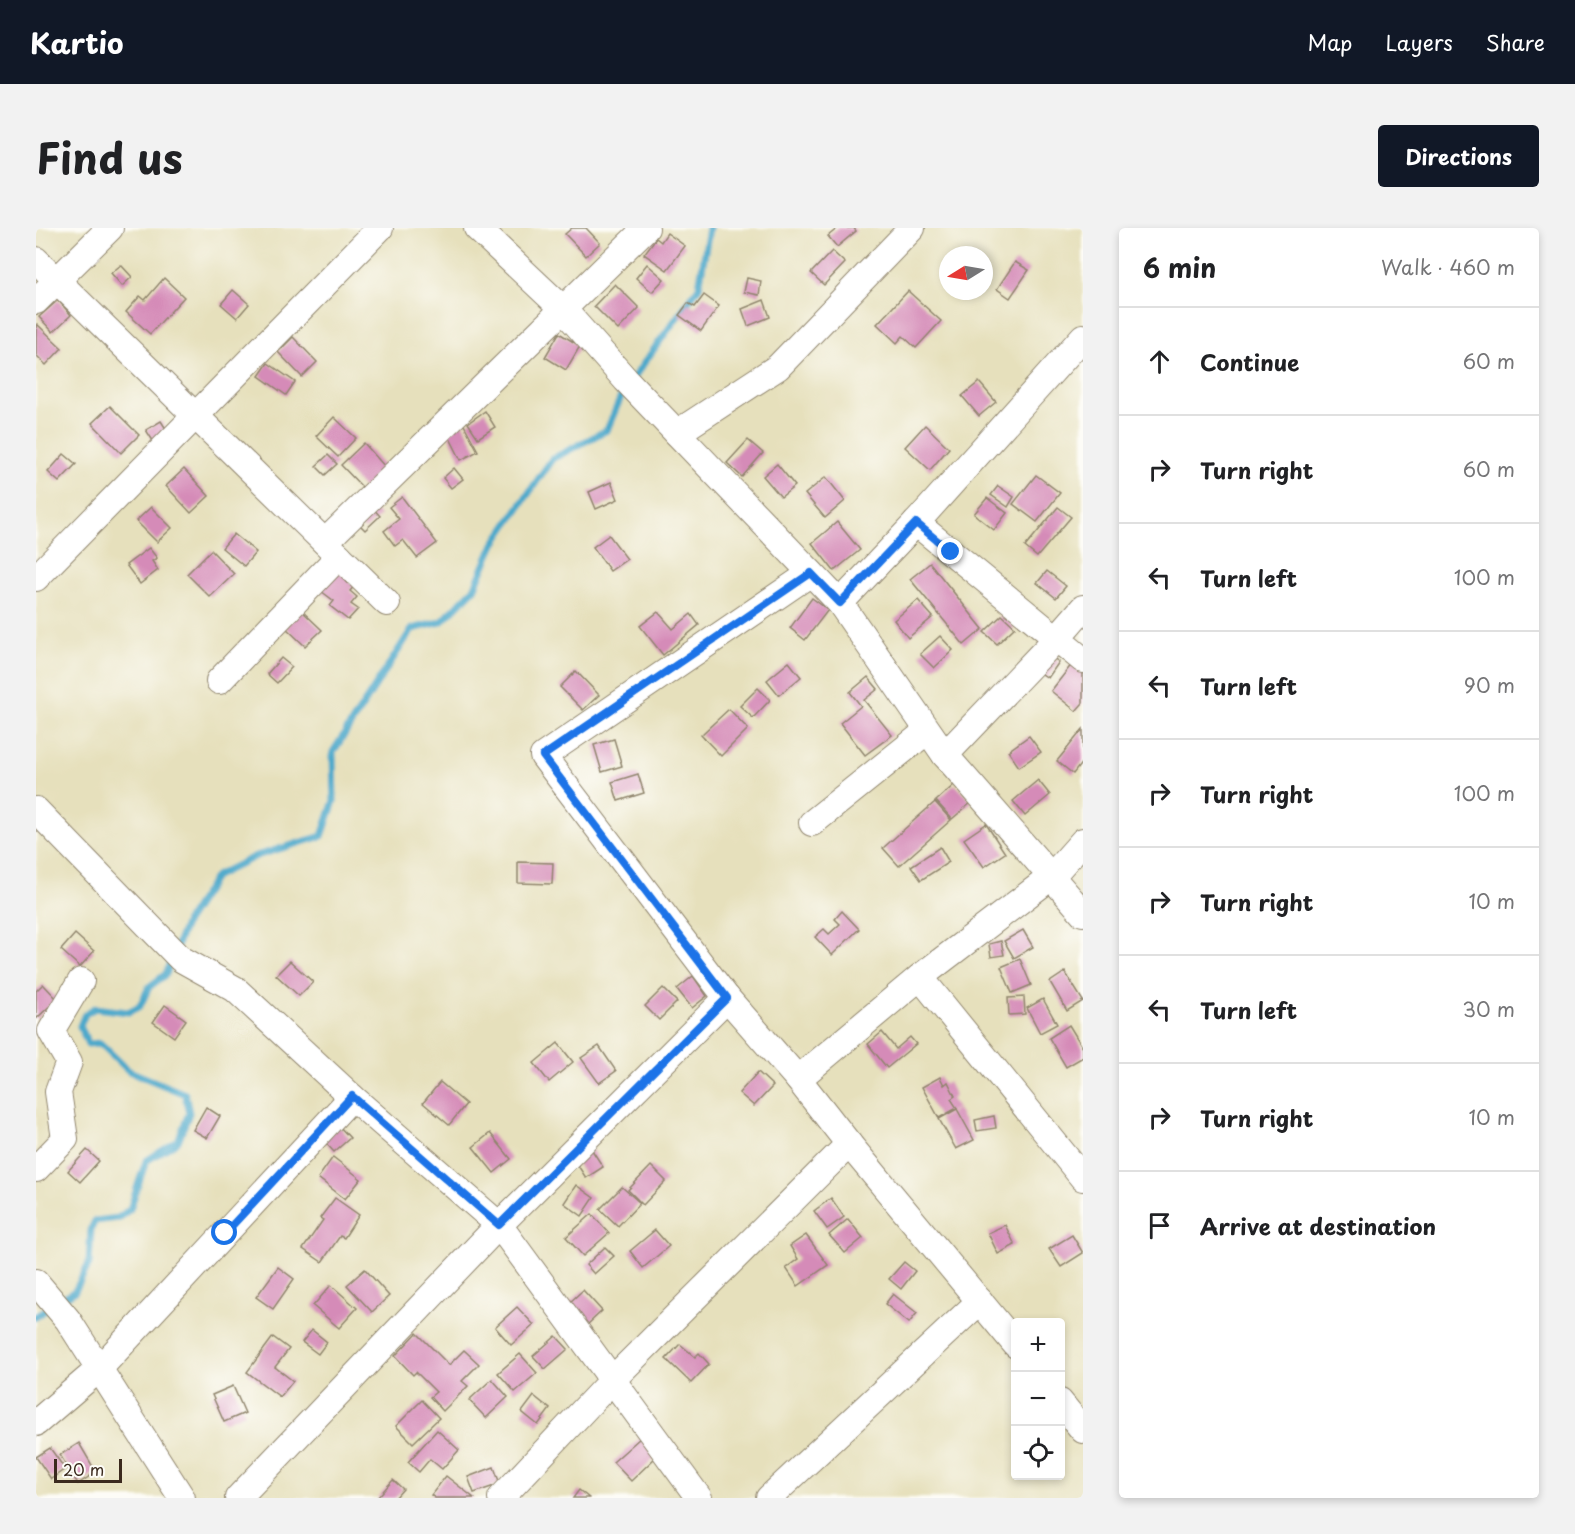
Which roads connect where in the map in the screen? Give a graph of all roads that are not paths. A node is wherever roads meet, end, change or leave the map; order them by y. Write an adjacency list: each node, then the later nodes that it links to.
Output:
1 (110, 228): 7 (street)
2 (380, 228): 11 (street)
3 (477, 228): 9 (street)
4 (646, 228): 9 (street)
5 (912, 228): 12 (street)
6 (36, 260): 7 (street)
7 (57, 279): 8 (street); 11 (street)
8 (36, 301)
9 (563, 309): 12 (street); 14 (street)
10 (1083, 337): 13 (street)
11 (196, 416): 14 (street); 16 (street)
12 (677, 434): 15 (street)
13 (916, 523): 18 (street); 20 (street)
14 (332, 549): 17 (street); 22 (street)
15 (811, 573): 18 (street); 32 (street)
16 (36, 578)
17 (387, 603)
18 (840, 603): 23 (street)
19 (1083, 608): 20 (street)
20 (1056, 639): 21 (street); 24 (street)
21 (1083, 660)
22 (219, 681)
23 (927, 731): 24 (street); 25 (street)
24 (945, 756): 28 (street)
25 (812, 823)
26 (41, 825): 34 (street)
27 (1083, 841): 28 (street)
28 (1051, 876): 29 (street); 30 (street)
29 (1083, 913)
30 (920, 977): 33 (street); 37 (street)
31 (81, 981): 36 (street)
32 (727, 998): 33 (street); 38 (street)
33 (798, 1079): 35 (street)
34 (352, 1096): 38 (street); 42 (street)
35 (849, 1144): 40 (street); 43 (street)
36 (36, 1168)
37 (1083, 1178)
38 (499, 1225): 43 (street); 48 (street)
39 (41, 1287): 42 (street)
40 (980, 1301): 41 (street); 51 (street)
41 (1011, 1339)
42 (99, 1369): 45 (street); 47 (street)
43 (612, 1380): 49 (street); 50 (street)
44 (1065, 1408): 46 (street)
45 (36, 1423)
46 (1083, 1430)
47 (182, 1498)
48 (238, 1498)
49 (501, 1498)
50 (699, 1498)
51 (769, 1498)

